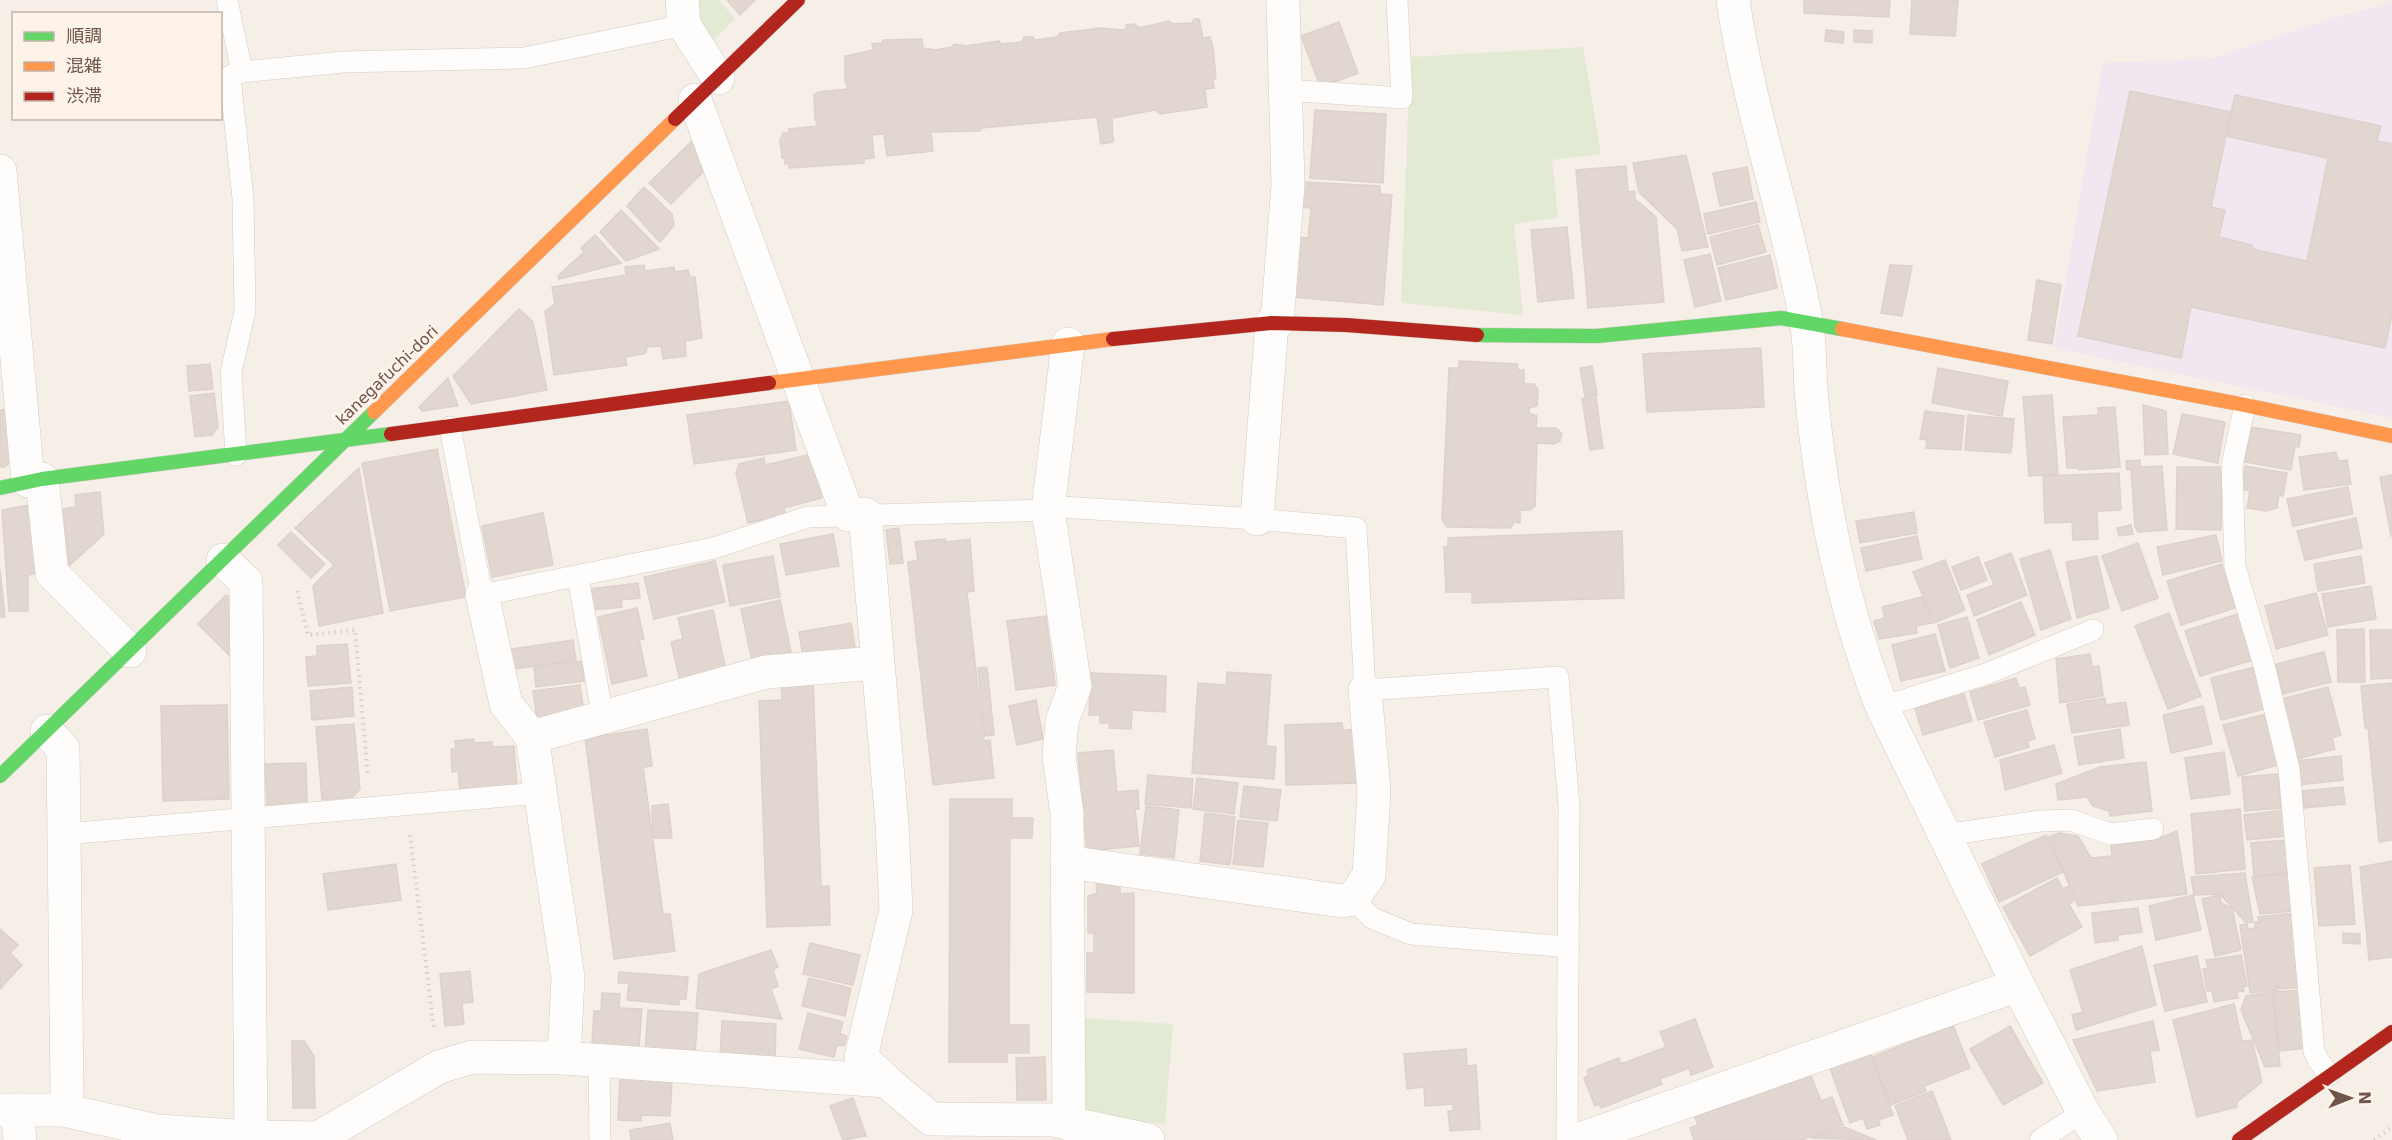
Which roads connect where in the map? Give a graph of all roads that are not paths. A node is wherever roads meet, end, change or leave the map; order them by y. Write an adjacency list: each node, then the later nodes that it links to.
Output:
1 (227, 0): 7 (lane)
2 (798, 0): 8 (street, kanegafuchi-dori)
3 (1283, 0): 9 (street)
4 (1397, 0): 9 (lane)
5 (1734, 0): 11 (street)
6 (683, 12): 7 (lane); 8 (street)
7 (242, 72): 19 (lane)
8 (706, 89): 14 (street); 18 (street, kanegafuchi-dori)
9 (1286, 90): 12 (street)
10 (0, 171): 20 (street)
11 (1806, 322): 12 (street); 15 (street); 31 (street)
12 (1275, 323): 13 (street); 23 (street)
13 (1068, 344): 14 (street); 21 (street)
14 (799, 379): 16 (street); 22 (street)
15 (2245, 405): 17 (street); 48 (lane)
16 (450, 427): 18 (street); 26 (lane)
17 (2392, 436)
18 (342, 441): 19 (street); 24 (street, kanegafuchi-dori)
19 (236, 455): 20 (street)
20 (24, 483): 28 (street)
21 (1048, 510): 22 (lane); 23 (lane); 41 (street)
22 (856, 514): 25 (lane); 29 (street)
23 (1257, 519): 30 (lane)
24 (223, 560): 28 (street, kanegafuchi-dori); 37 (street)
25 (579, 577): 26 (lane); 32 (lane)
26 (482, 594): 34 (street)
27 (2093, 630): 31 (lane)
28 (130, 651): 33 (street, kanegafuchi-dori)
29 (876, 663): 32 (street); 49 (street)
30 (1365, 690): 42 (street); 43 (lane)
31 (1882, 707): 40 (street)
32 (603, 718): 34 (street)
33 (47, 731): 35 (street, kanegafuchi-dori); 39 (street)
34 (532, 737): 36 (street)
35 (0, 776)
36 (540, 793): 37 (lane); 46 (street)
37 (250, 816): 39 (lane); 55 (street)
38 (2153, 829): 40 (lane)
39 (65, 834): 50 (street)
40 (1945, 835): 44 (street)
41 (1067, 862): 42 (street); 53 (street)
42 (1353, 899): 43 (lane)
43 (1569, 947): 59 (lane)
44 (2018, 985): 51 (street); 60 (street)
45 (2392, 1032): 48 (street)
46 (564, 1058): 47 (street); 56 (street)
47 (598, 1062): 49 (street); 57 (lane)
48 (2329, 1075): 63 (street)
49 (886, 1081): 54 (street)
50 (63, 1110): 52 (street); 55 (street)
51 (2083, 1112): 61 (lane); 62 (street)
52 (12, 1120)
53 (1069, 1124): 54 (street); 58 (street)
54 (937, 1130)
55 (251, 1137): 56 (street)
56 (319, 1139)
57 (600, 1140)
58 (1148, 1140)
59 (1567, 1140)
60 (1577, 1140)
61 (2040, 1140)
62 (2101, 1140)
63 (2239, 1140)

